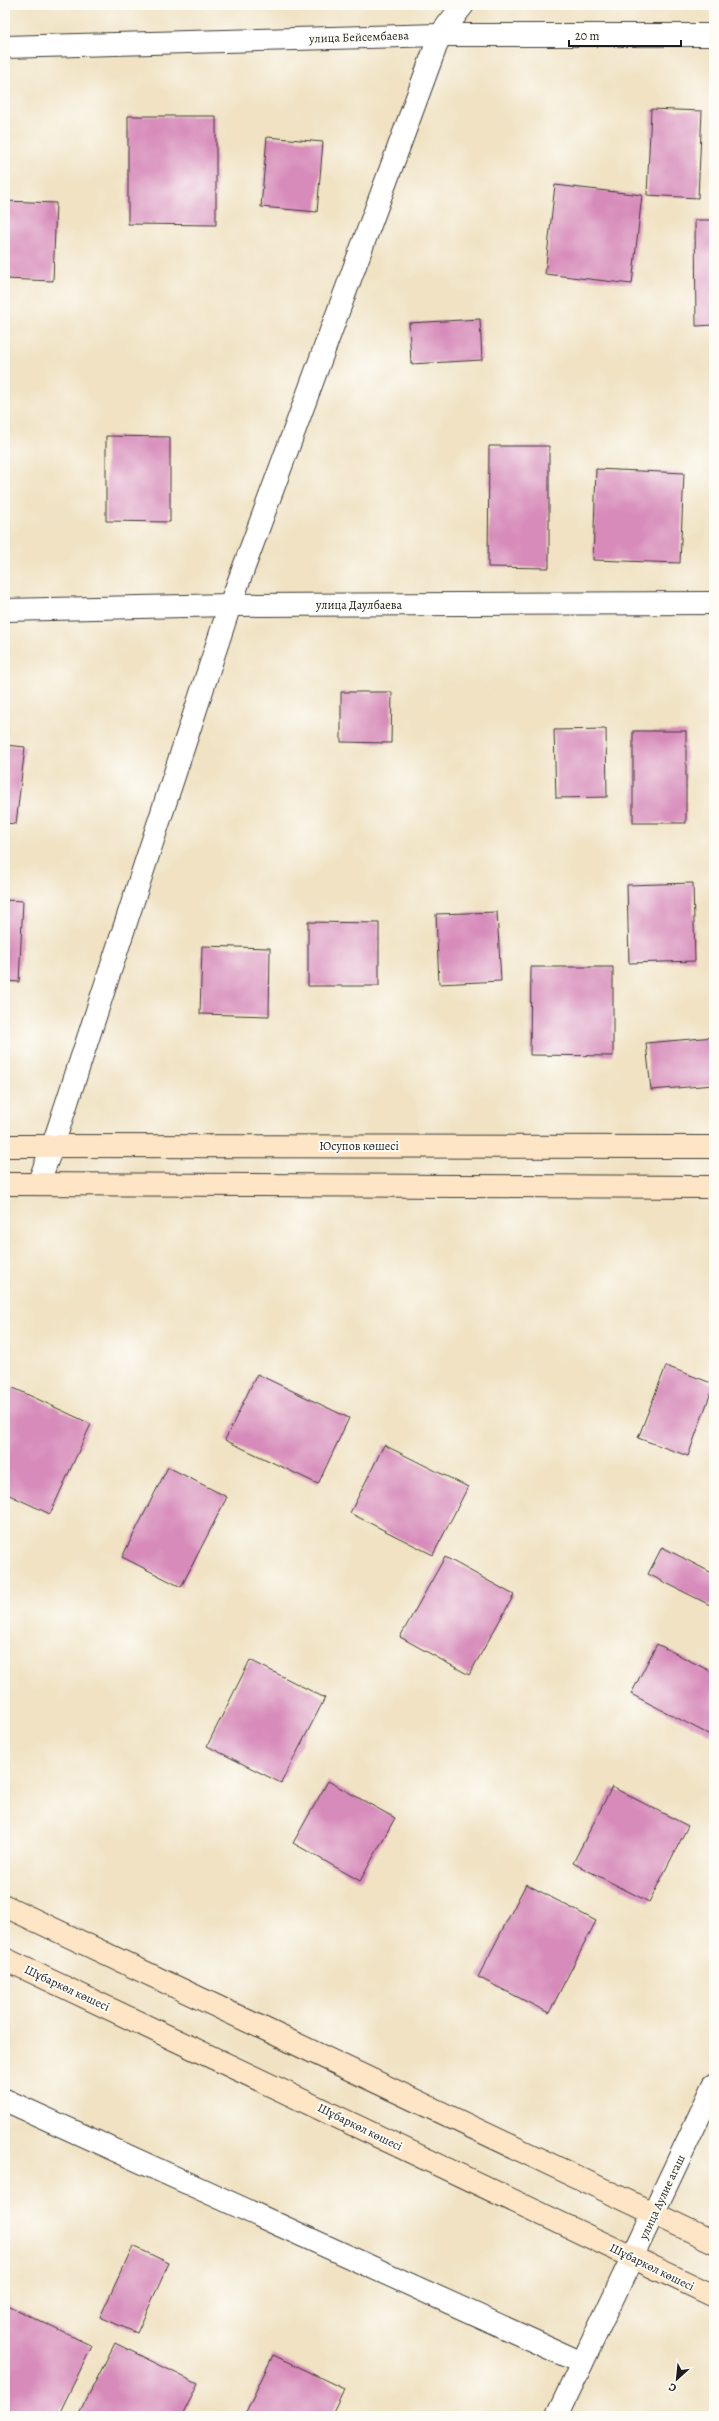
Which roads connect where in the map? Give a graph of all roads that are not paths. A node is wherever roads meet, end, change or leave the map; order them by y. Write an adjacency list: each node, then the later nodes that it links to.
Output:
1 (463, 5): 2 (street)
2 (440, 35): 3 (street, улица Бейсембаева); 4 (street, улица Бейсембаева); 6 (street)
3 (714, 35)
4 (5, 47)
5 (714, 603): 6 (street, улица Даулбаева)
6 (230, 606): 7 (street, улица Даулбаева); 8 (street)
7 (5, 610)
8 (53, 1145): 9 (street, Юсупов көшесі); 10 (street, Юсупов көшесі); 12 (street)
9 (5, 1146)
10 (714, 1147)
11 (5, 1184): 12 (street)
12 (38, 1184): 13 (street)
13 (714, 1187)
14 (5, 1906): 18 (street)
15 (5, 1959): 20 (street, Шұбаркөл көшесі)
16 (714, 2085): 18 (street, улица Аулие агаш)
17 (5, 2100): 22 (street)
18 (654, 2214): 19 (street); 20 (street, улица Аулие агаш)
19 (714, 2242)
20 (633, 2258): 21 (street, Шұбаркөл көшесі); 22 (street, улица Аулие агаш)
21 (714, 2296)
22 (582, 2363): 23 (street, улица Аулие агаш)
23 (557, 2416)

